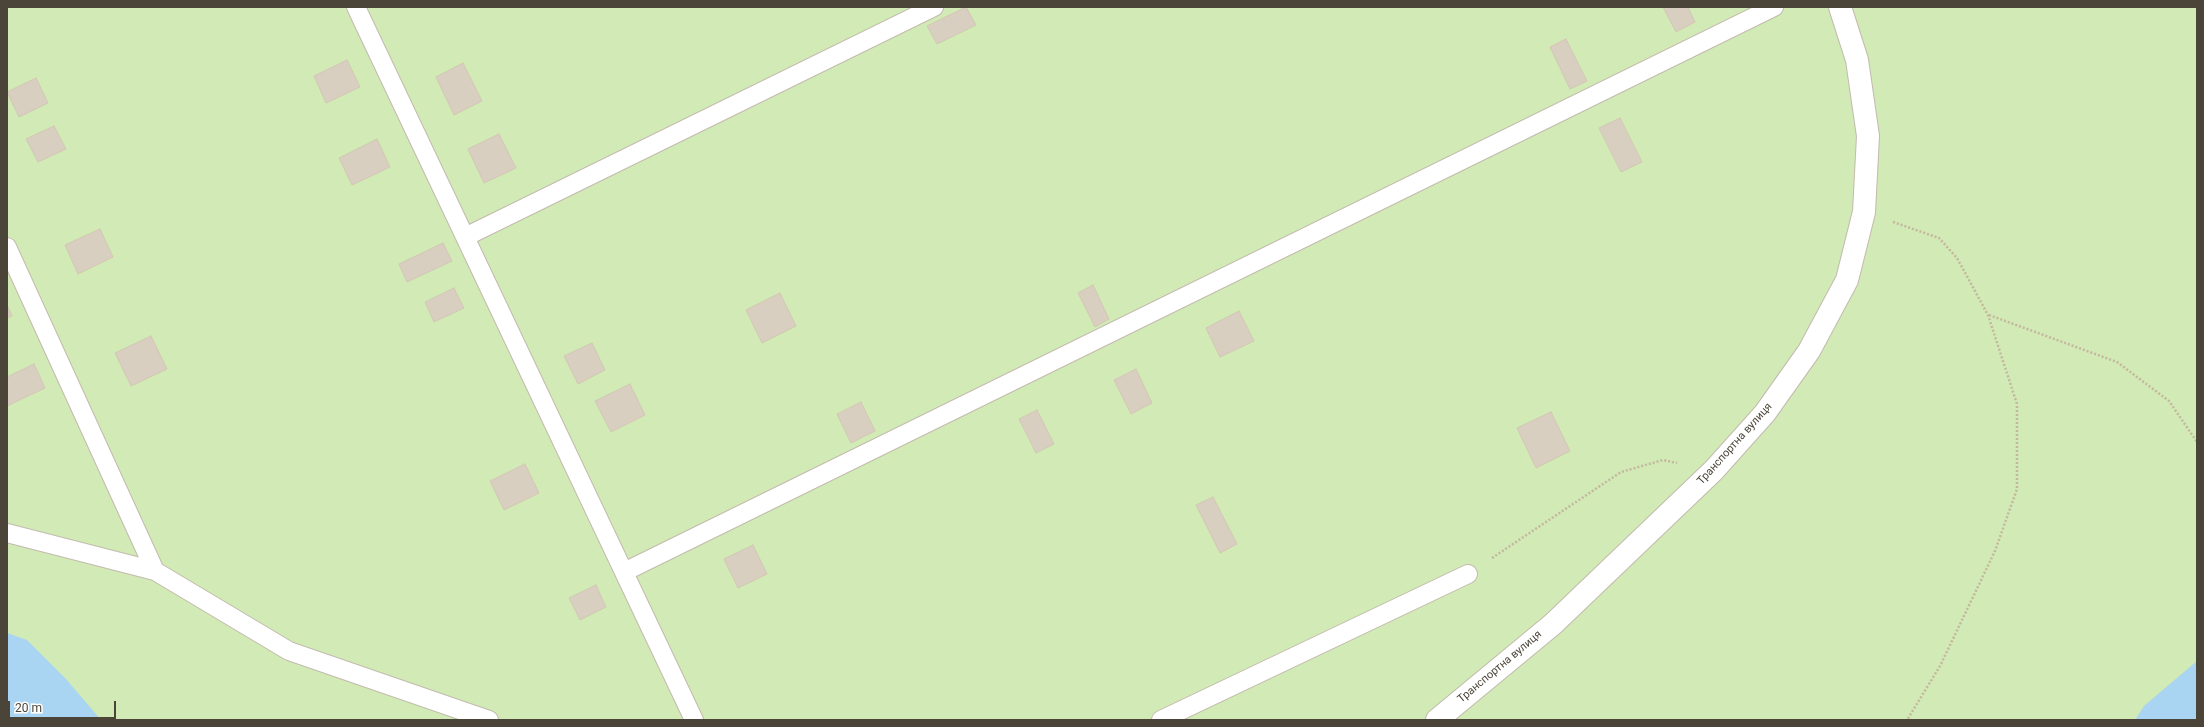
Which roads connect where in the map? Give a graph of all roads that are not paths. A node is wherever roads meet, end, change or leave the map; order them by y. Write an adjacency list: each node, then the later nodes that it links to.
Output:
1 (356, 7): 5 (lane)
2 (934, 7): 5 (lane)
3 (1774, 7): 9 (lane)
4 (1840, 7): 14 (street, Транспортна вулиця)
5 (465, 237): 9 (lane)
6 (7, 247): 8 (lane)
7 (7, 533): 8 (lane)
8 (155, 571): 11 (lane)
9 (624, 572): 12 (lane)
10 (1468, 574): 13 (lane)
11 (489, 720)
12 (694, 720)
13 (1160, 720)
14 (1437, 720)

